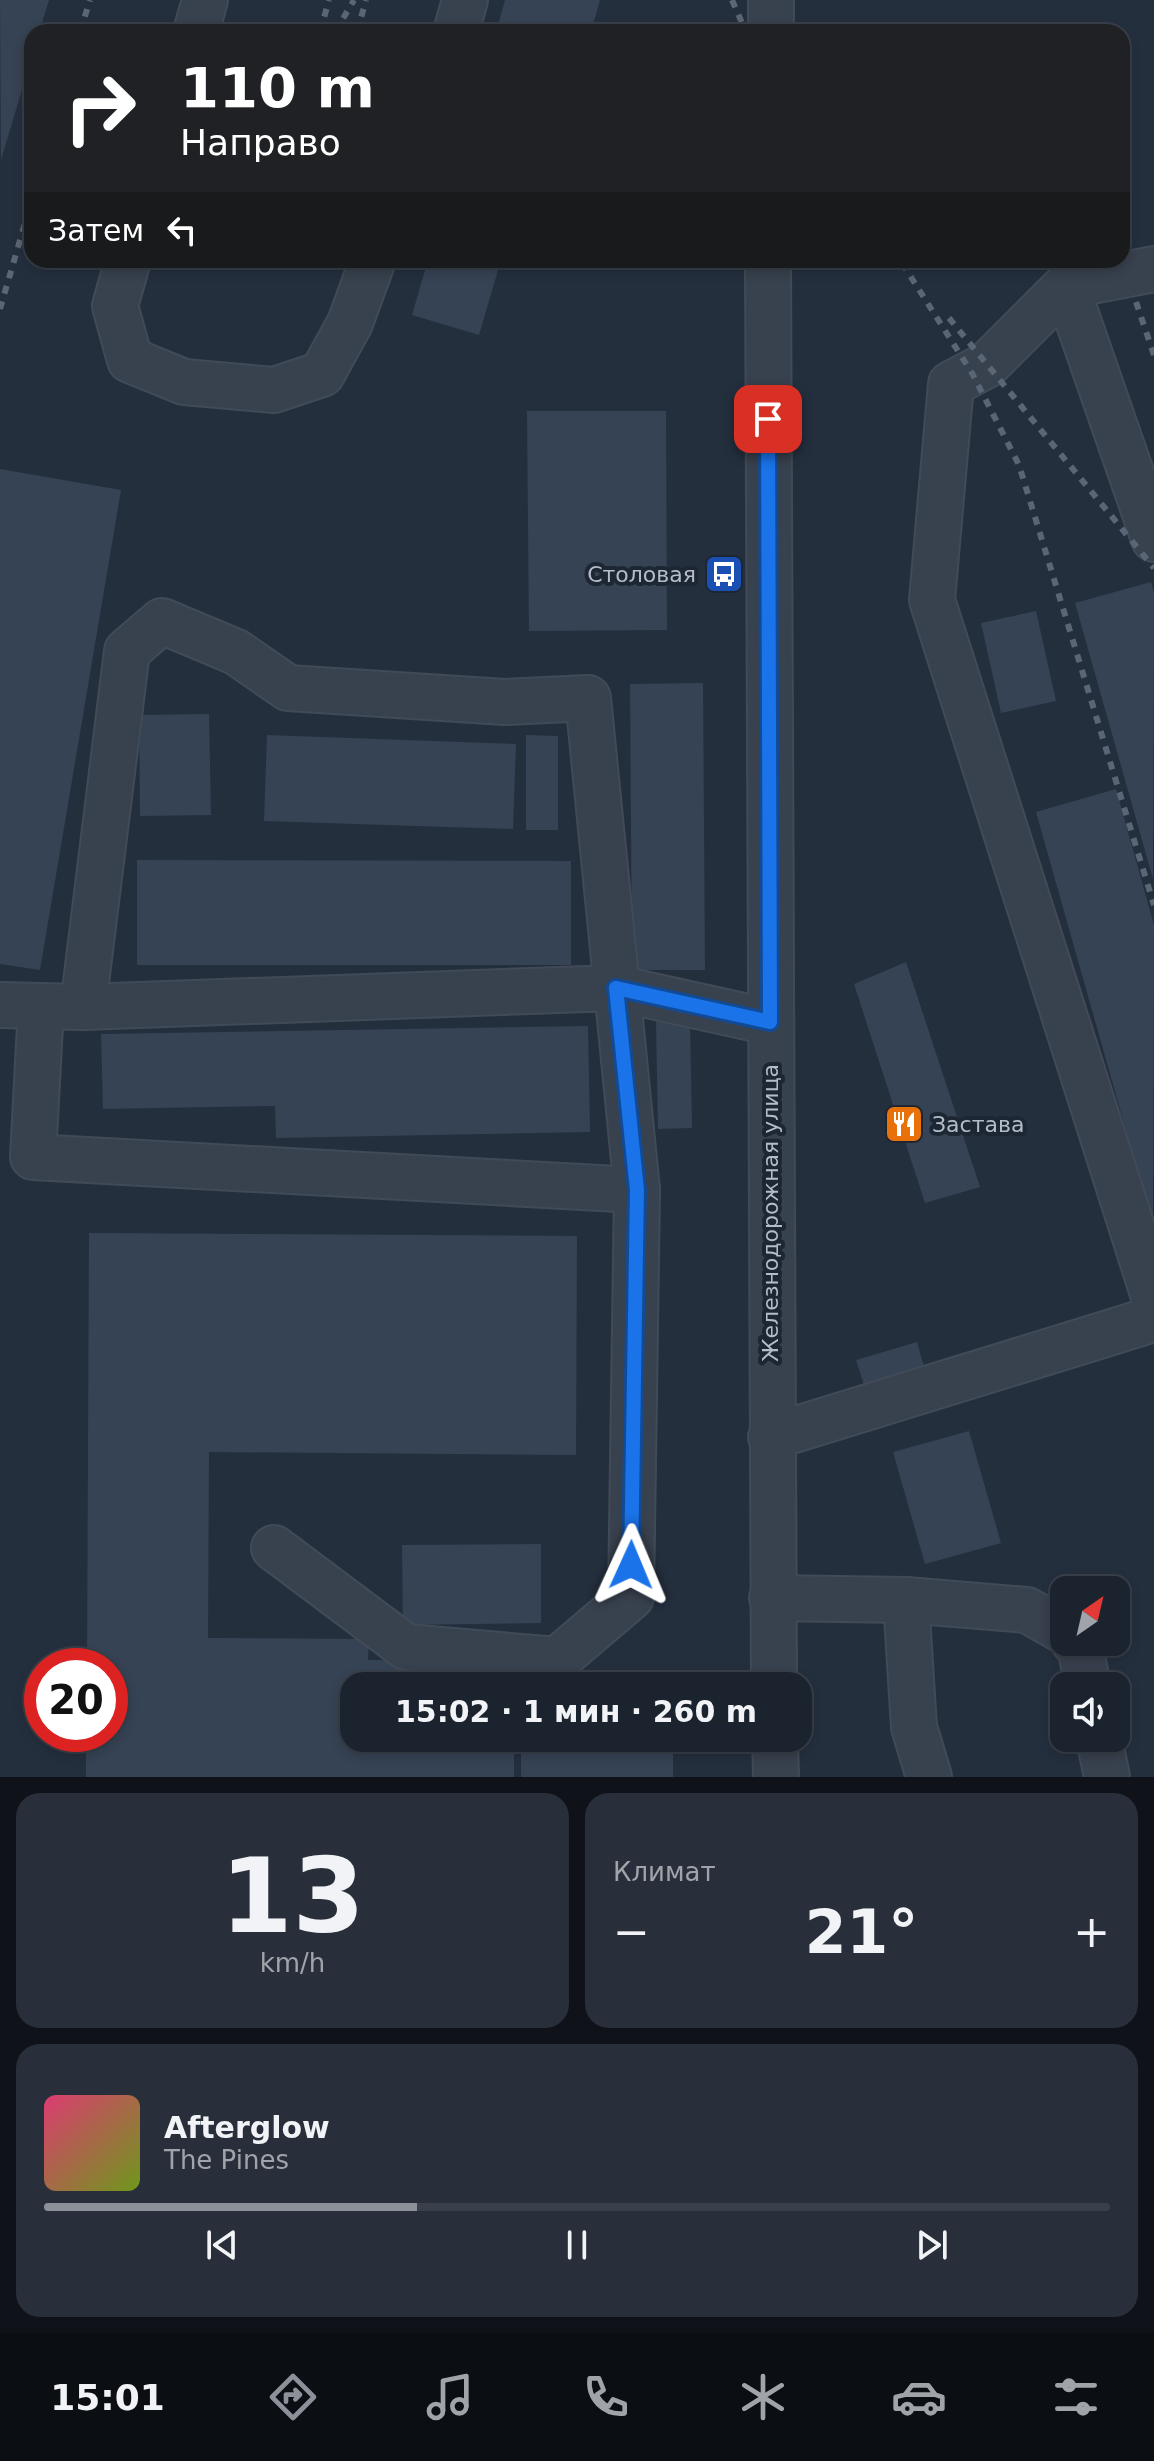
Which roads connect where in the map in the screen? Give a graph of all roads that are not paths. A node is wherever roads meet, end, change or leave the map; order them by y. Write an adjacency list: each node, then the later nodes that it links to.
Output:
1 (205, 0): 4 (street)
2 (465, 0): 5 (street)
3 (771, 0): 6 (street)
4 (198, 24)
5 (458, 24)
6 (771, 24)
7 (126, 268): 8 (street)
8 (370, 268)
9 (768, 268): 15 (street, Железнодорожная улица)
10 (1154, 269): 11 (street)
11 (1066, 286): 12 (street); 17 (street)
12 (1154, 539)
13 (616, 988): 14 (street); 14 (street); 15 (street); 16 (street)
14 (41, 1006): 16 (street)
15 (770, 1022): 19 (street, Железнодорожная улица)
16 (637, 1190): 20 (street)
17 (1154, 1297)
18 (1154, 1319): 19 (street)
19 (771, 1437): 21 (street, Железнодорожная улица)
20 (274, 1548)
21 (772, 1598): 22 (street); 24 (street, Железнодорожная улица)
22 (906, 1600): 23 (street); 28 (street)
23 (1050, 1623)
24 (774, 1672)
25 (775, 1752): 27 (street)
26 (1102, 1752): 29 (street)
27 (776, 1777)
28 (929, 1777)
29 (1107, 1777)

